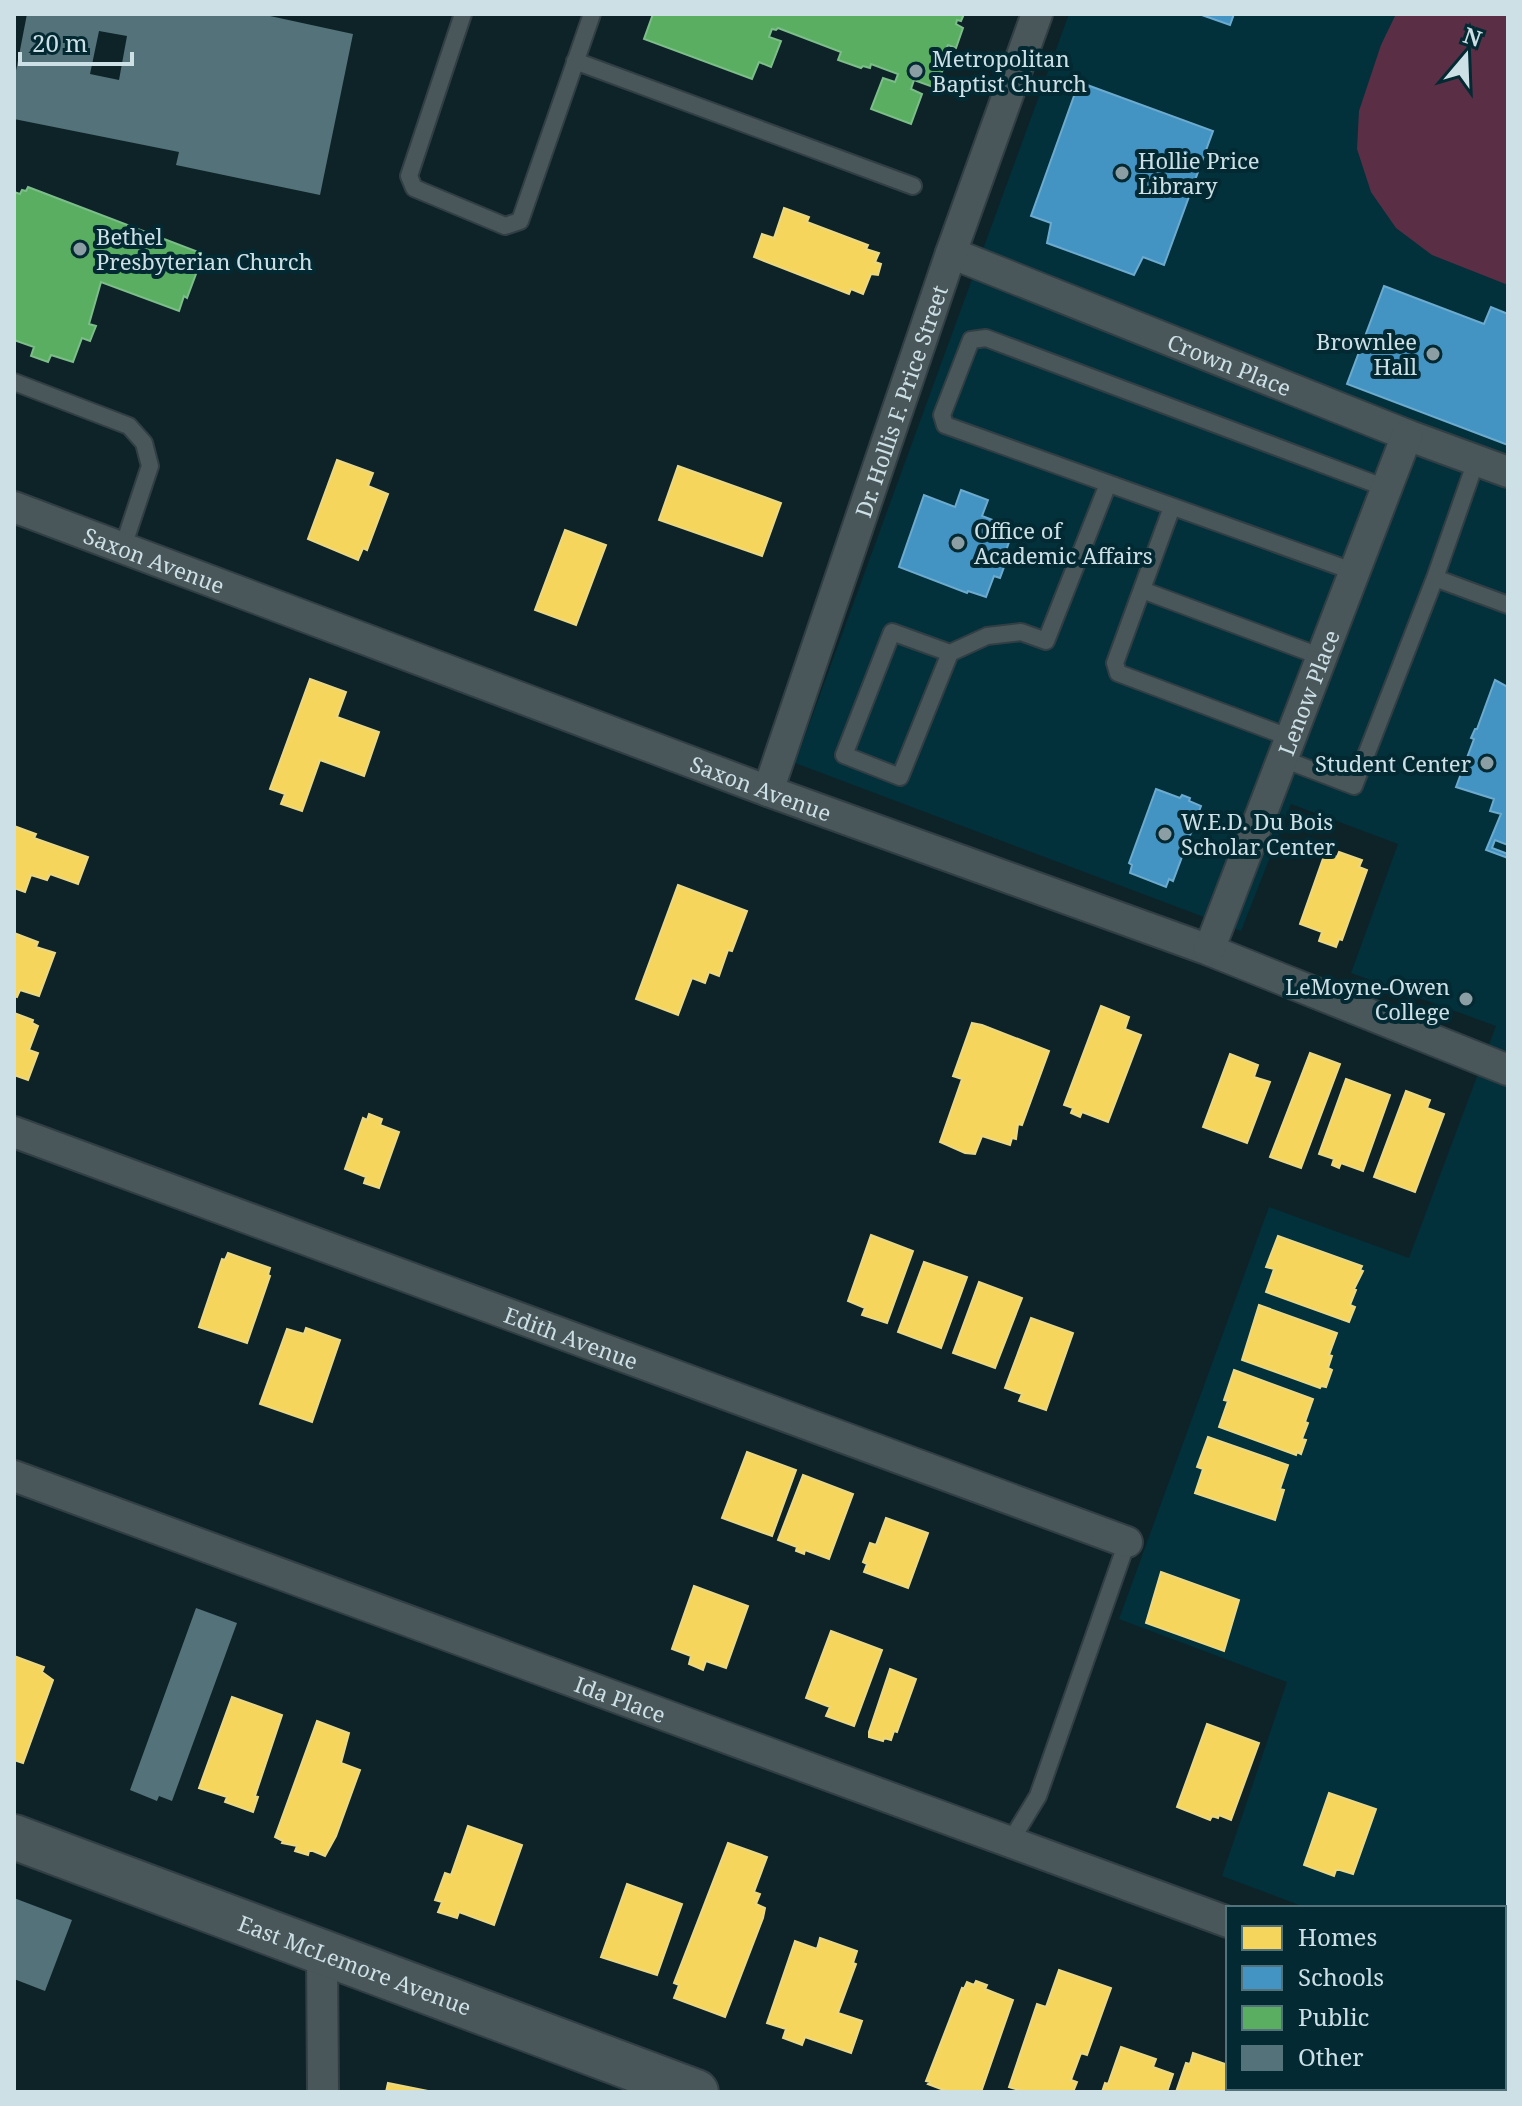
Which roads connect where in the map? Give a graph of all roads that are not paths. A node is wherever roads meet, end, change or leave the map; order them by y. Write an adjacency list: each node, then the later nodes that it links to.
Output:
1 (463, 14): 4 (lane)
2 (592, 14): 4 (lane)
3 (1037, 14): 6 (street, Dr. Hollis F. Price Street)
4 (575, 61): 5 (lane)
5 (913, 186)
6 (951, 253): 8 (street, Crown Place); 23 (street, Dr. Hollis F. Price Street)
7 (14, 382): 15 (lane)
8 (1407, 435): 9 (street, Crown Place); 12 (street, Lenow Place)
9 (1476, 461): 10 (street, Crown Place); 17 (lane)
10 (1508, 472)
11 (1108, 484): 12 (lane); 14 (lane); 20 (lane)
12 (1386, 488): 16 (street, Lenow Place)
13 (14, 507): 15 (street, Saxon Avenue)
14 (1172, 507): 16 (lane); 18 (lane)
15 (123, 547): 23 (street, Saxon Avenue)
16 (1355, 572): 21 (street, Lenow Place)
17 (1435, 578): 19 (lane); 22 (lane)
18 (1142, 590): 21 (lane); 22 (lane)
19 (1508, 605)
20 (950, 653): 20 (lane)
21 (1322, 657): 22 (street, Lenow Place)
22 (1287, 749): 24 (street, Lenow Place)
23 (768, 791): 24 (street, Saxon Avenue)
24 (1209, 950): 25 (street, Saxon Avenue)
25 (1508, 1070)
26 (14, 1132): 28 (street, Edith Avenue)
27 (14, 1476): 30 (street, Ida Place)
28 (1127, 1542): 30 (lane)
29 (14, 1837): 32 (main road, East McLemore Avenue)
30 (1010, 1842): 31 (street, Ida Place)
31 (1226, 1921)
32 (322, 1952): 33 (street); 34 (main road, East McLemore Avenue)
33 (323, 2092)
34 (696, 2092)

